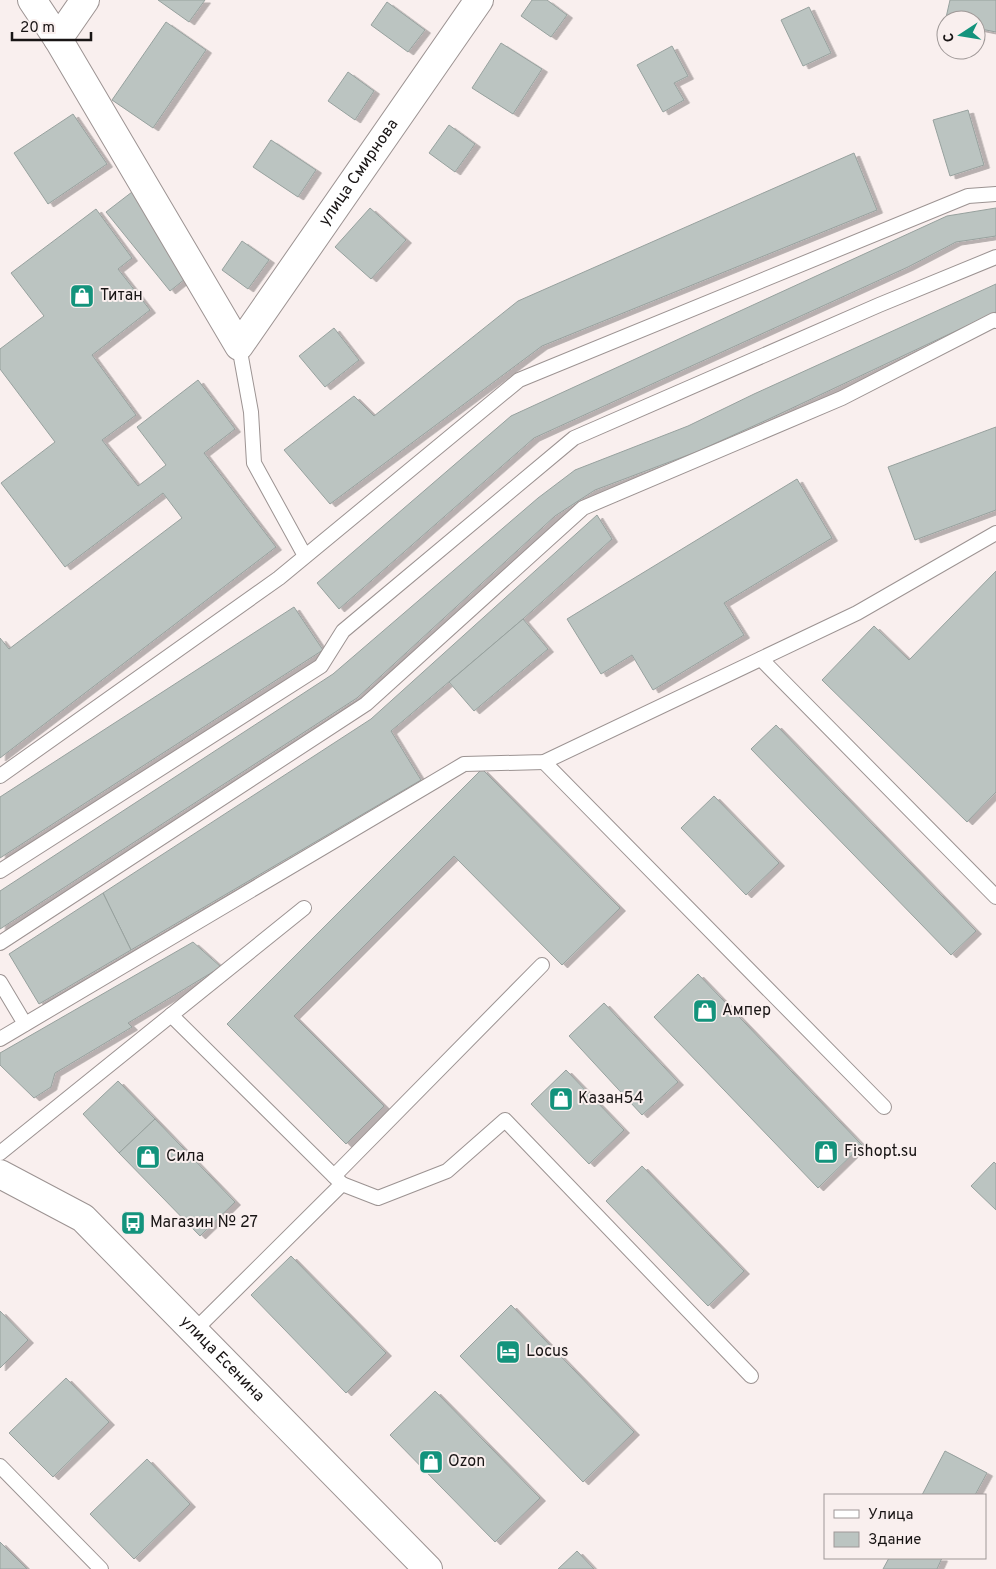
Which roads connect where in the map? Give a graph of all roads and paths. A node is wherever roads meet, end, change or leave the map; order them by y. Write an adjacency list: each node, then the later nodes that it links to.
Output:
1 (32, 0): 4 (street)
2 (85, 0): 4 (street)
3 (479, 0): 8 (street, улица Смирнова)
4 (58, 39): 8 (street)
5 (996, 194): 10 (lane)
6 (996, 257): 14 (lane)
7 (996, 321): 17 (lane)
8 (239, 346): 10 (lane)
9 (996, 533): 11 (lane)
10 (305, 556): 13 (lane)
11 (761, 659): 12 (lane); 15 (lane)
12 (544, 762): 21 (lane); 23 (lane)
13 (0, 776)
14 (0, 871)
15 (994, 891)
16 (304, 908): 20 (lane)
17 (0, 943)
18 (542, 966): 26 (lane)
19 (0, 982): 21 (lane)
20 (171, 1015): 24 (lane); 26 (lane)
21 (25, 1024): 22 (lane)
22 (0, 1039)
23 (884, 1107)
24 (0, 1153)
25 (0, 1174): 27 (street, улица Есенина)
26 (338, 1180): 27 (lane); 28 (lane)
27 (194, 1331): 31 (street, улица Есенина)
28 (751, 1376)
29 (0, 1466): 30 (lane)
30 (101, 1569)
31 (428, 1569)

